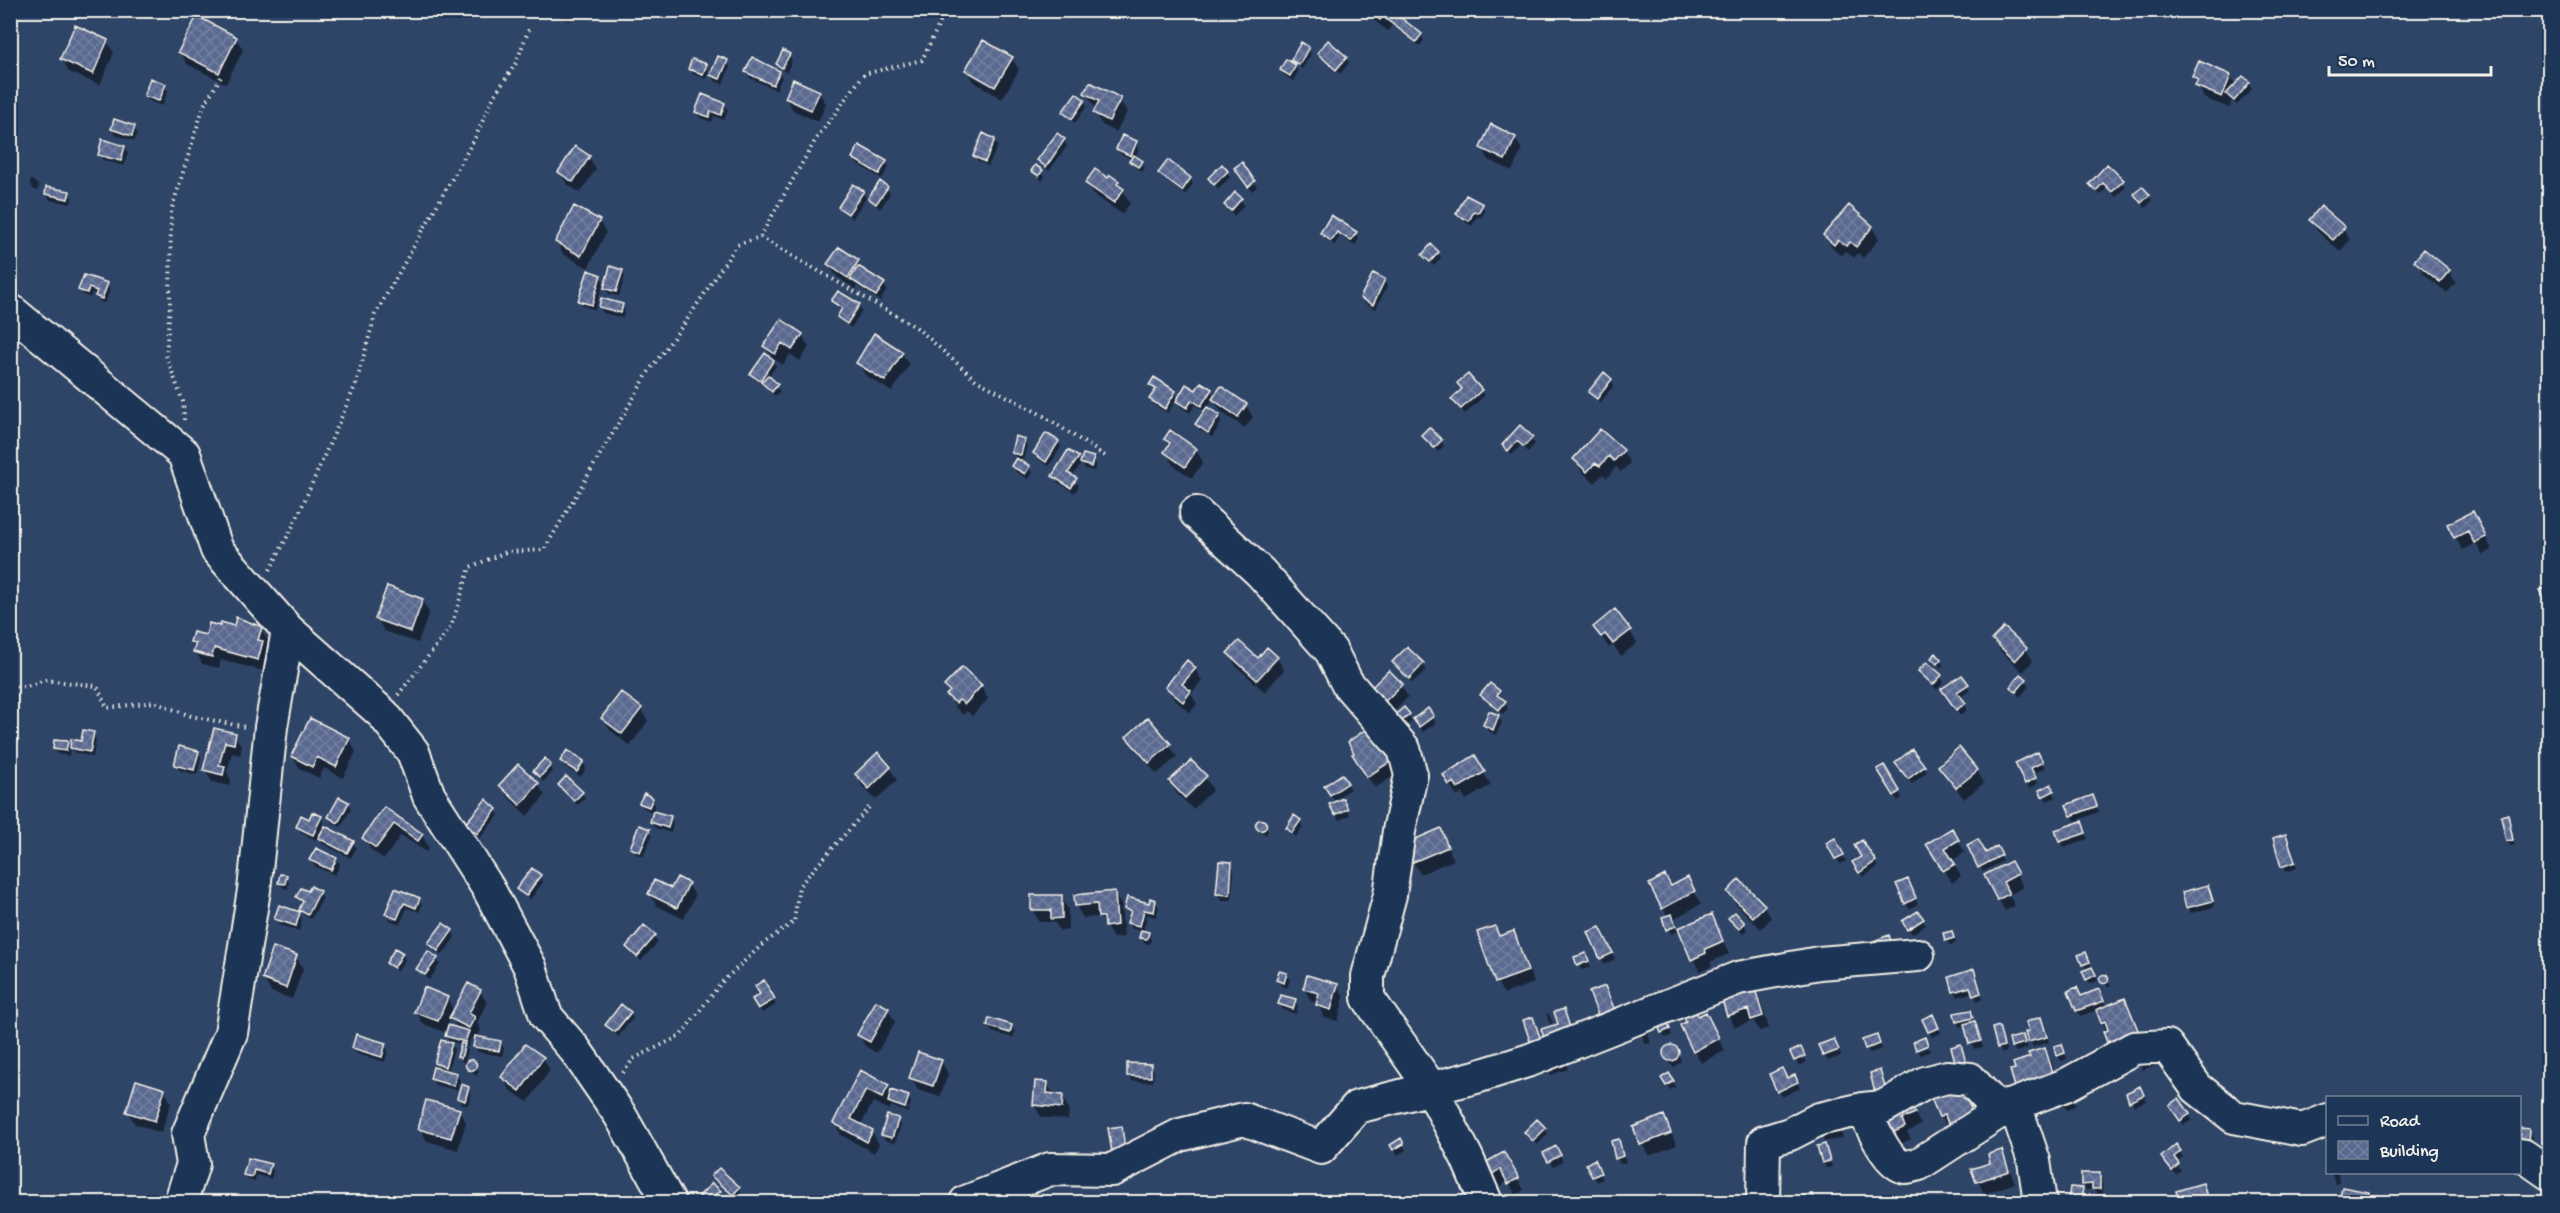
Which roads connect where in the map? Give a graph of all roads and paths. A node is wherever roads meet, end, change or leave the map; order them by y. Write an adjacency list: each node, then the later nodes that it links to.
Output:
1 (946, 10): 4 (path)
2 (530, 26): 9 (path)
3 (221, 77): 6 (path)
4 (760, 237): 7 (path); 12 (path)
5 (10, 310): 6 (street)
6 (184, 454): 9 (street)
7 (1105, 456)
8 (1196, 513): 16 (street)
9 (257, 595): 10 (street)
10 (288, 630): 12 (street); 13 (street)
11 (10, 687): 13 (path)
12 (383, 714): 17 (street)
13 (272, 727): 23 (street)
14 (871, 805): 17 (path)
15 (1918, 955): 16 (street)
16 (1431, 1088): 25 (street); 26 (street)
17 (607, 1096): 24 (street)
18 (2011, 1106): 19 (street); 19 (street); 20 (street); 28 (street)
19 (1863, 1109): 27 (street)
20 (2326, 1121)
21 (2521, 1155): 22 (street)
22 (2550, 1174)
23 (183, 1203)
24 (669, 1203)
25 (966, 1203)
26 (1486, 1203)
27 (1763, 1203)
28 (2040, 1203)

